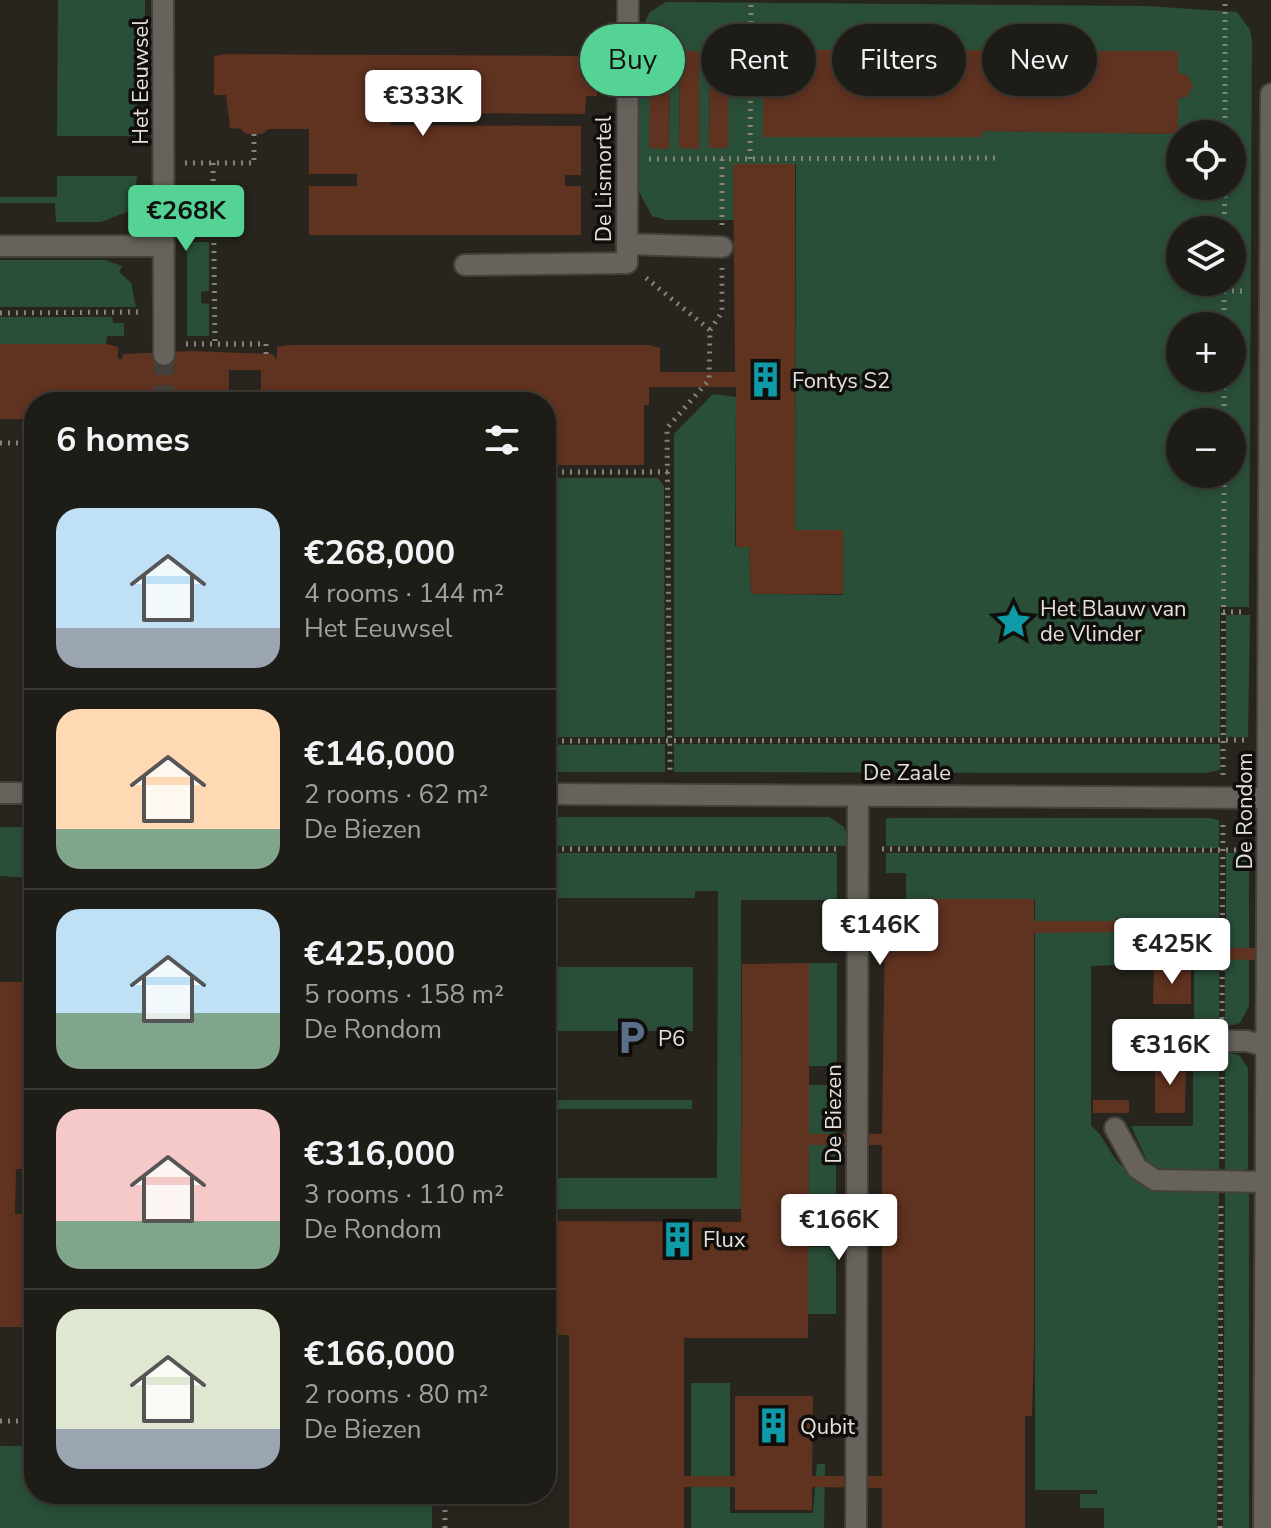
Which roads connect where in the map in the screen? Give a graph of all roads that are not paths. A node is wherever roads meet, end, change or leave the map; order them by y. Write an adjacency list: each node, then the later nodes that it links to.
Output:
1 (163, 0): 5 (street, Het Eeuwsel)
2 (628, 0): 7 (street, De Lismortel)
3 (1271, 94): 10 (street, De Rondom)
4 (0, 246): 5 (street)
5 (164, 246): 9 (street, Het Eeuwsel)
6 (722, 247): 7 (street)
7 (627, 253): 8 (street)
8 (465, 265)
9 (164, 349)
10 (1270, 511): 15 (street, De Rondom)
11 (0, 793): 12 (street)
12 (24, 793)
13 (556, 794): 14 (street, De Zaale)
14 (858, 796): 15 (street, De Zaale); 21 (street, De Biezen)
15 (1268, 798): 17 (street, De Rondom)
16 (1192, 1041): 17 (street)
17 (1269, 1048): 19 (street, De Rondom)
18 (1115, 1128): 19 (street)
19 (1266, 1182): 20 (street, De Rondom)
20 (1268, 1309): 22 (street, De Rondom)
21 (856, 1528)
22 (1264, 1528)

